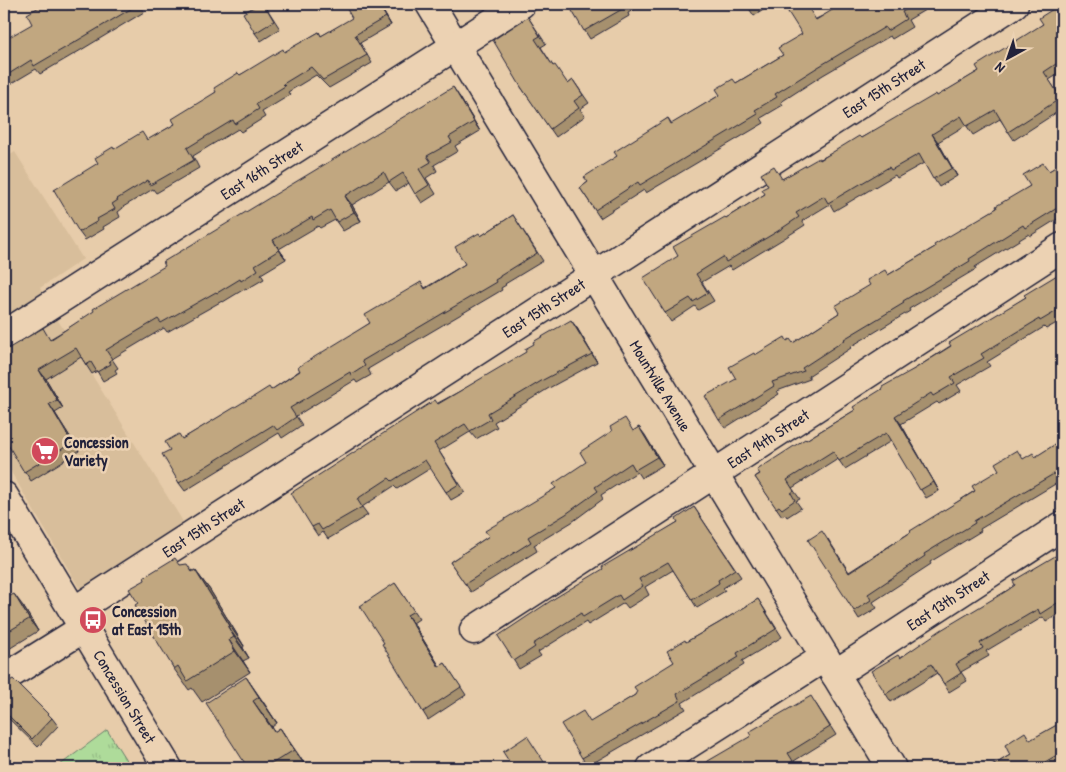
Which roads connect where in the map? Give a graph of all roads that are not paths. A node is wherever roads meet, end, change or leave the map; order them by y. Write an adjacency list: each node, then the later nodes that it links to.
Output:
1 (430, 4): 4 (street, Mountville Avenue)
2 (521, 4): 4 (street, East 16th Street)
3 (1014, 4): 6 (street, East 15th Street)
4 (456, 46): 6 (street, Mountville Avenue); 7 (street, East 16th Street)
5 (1062, 247): 8 (street, East 14th Street)
6 (594, 275): 8 (street, Mountville Avenue); 11 (street, East 15th Street)
7 (4, 335)
8 (714, 474): 12 (street, East 14th Street); 13 (street, Mountville Avenue)
9 (4, 496): 11 (street, Concession Street)
10 (1062, 526): 13 (street, East 13th Street)
11 (79, 619): 14 (street, East 15th Street); 15 (street, Concession Street)
12 (474, 630)
13 (830, 666): 16 (street, East 13th Street); 17 (street, Mountville Avenue)
14 (4, 678)
15 (168, 768)
16 (651, 768)
17 (892, 768)

